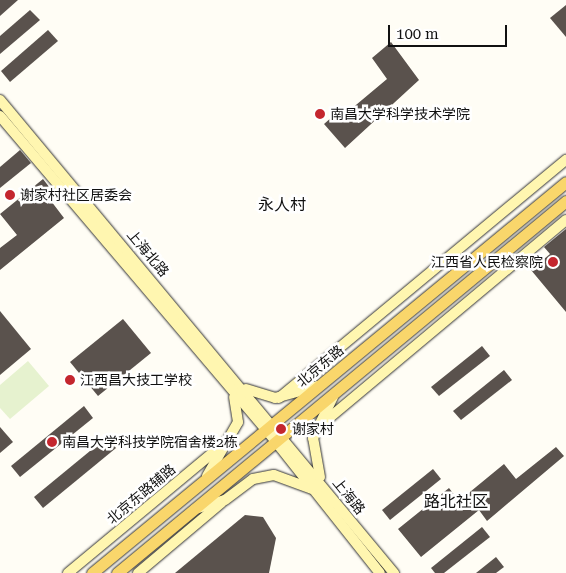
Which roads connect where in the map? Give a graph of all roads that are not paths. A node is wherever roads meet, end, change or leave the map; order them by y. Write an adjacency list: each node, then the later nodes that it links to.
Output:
1 (0, 100): 9 (main road, 上海北路)
2 (0, 116): 8 (main road, 上海北路)
3 (566, 160): 11 (main road, 北京东路)
4 (566, 182): 7 (main road, 北京东路)
5 (566, 201): 10 (main road)
6 (566, 220): 13 (main road)
7 (321, 384): 11 (main road); 12 (main road, 北京东路)
8 (228, 385): 12 (main road, 上海北路); 14 (main road)
9 (243, 388): 11 (main road); 12 (main road, 上海北路)
10 (337, 391): 13 (main road); 15 (main road)
11 (279, 398)
12 (269, 427): 15 (main road, 上海路); 16 (main road, 北京东路)
13 (316, 429): 17 (main road)
14 (232, 437): 16 (main road); 20 (main road, 北京东路辅路)
15 (280, 439): 17 (main road, 上海路); 19 (main road)
16 (205, 480): 21 (main road, 北京东路)
17 (320, 488): 18 (main road); 24 (main road, 上海路); 25 (main road, 上海路)
18 (224, 500): 19 (main road); 23 (main road)
19 (192, 510): 22 (main road)
20 (68, 573)
21 (92, 573)
22 (117, 573)
23 (138, 573)
24 (380, 573)
25 (394, 573)

